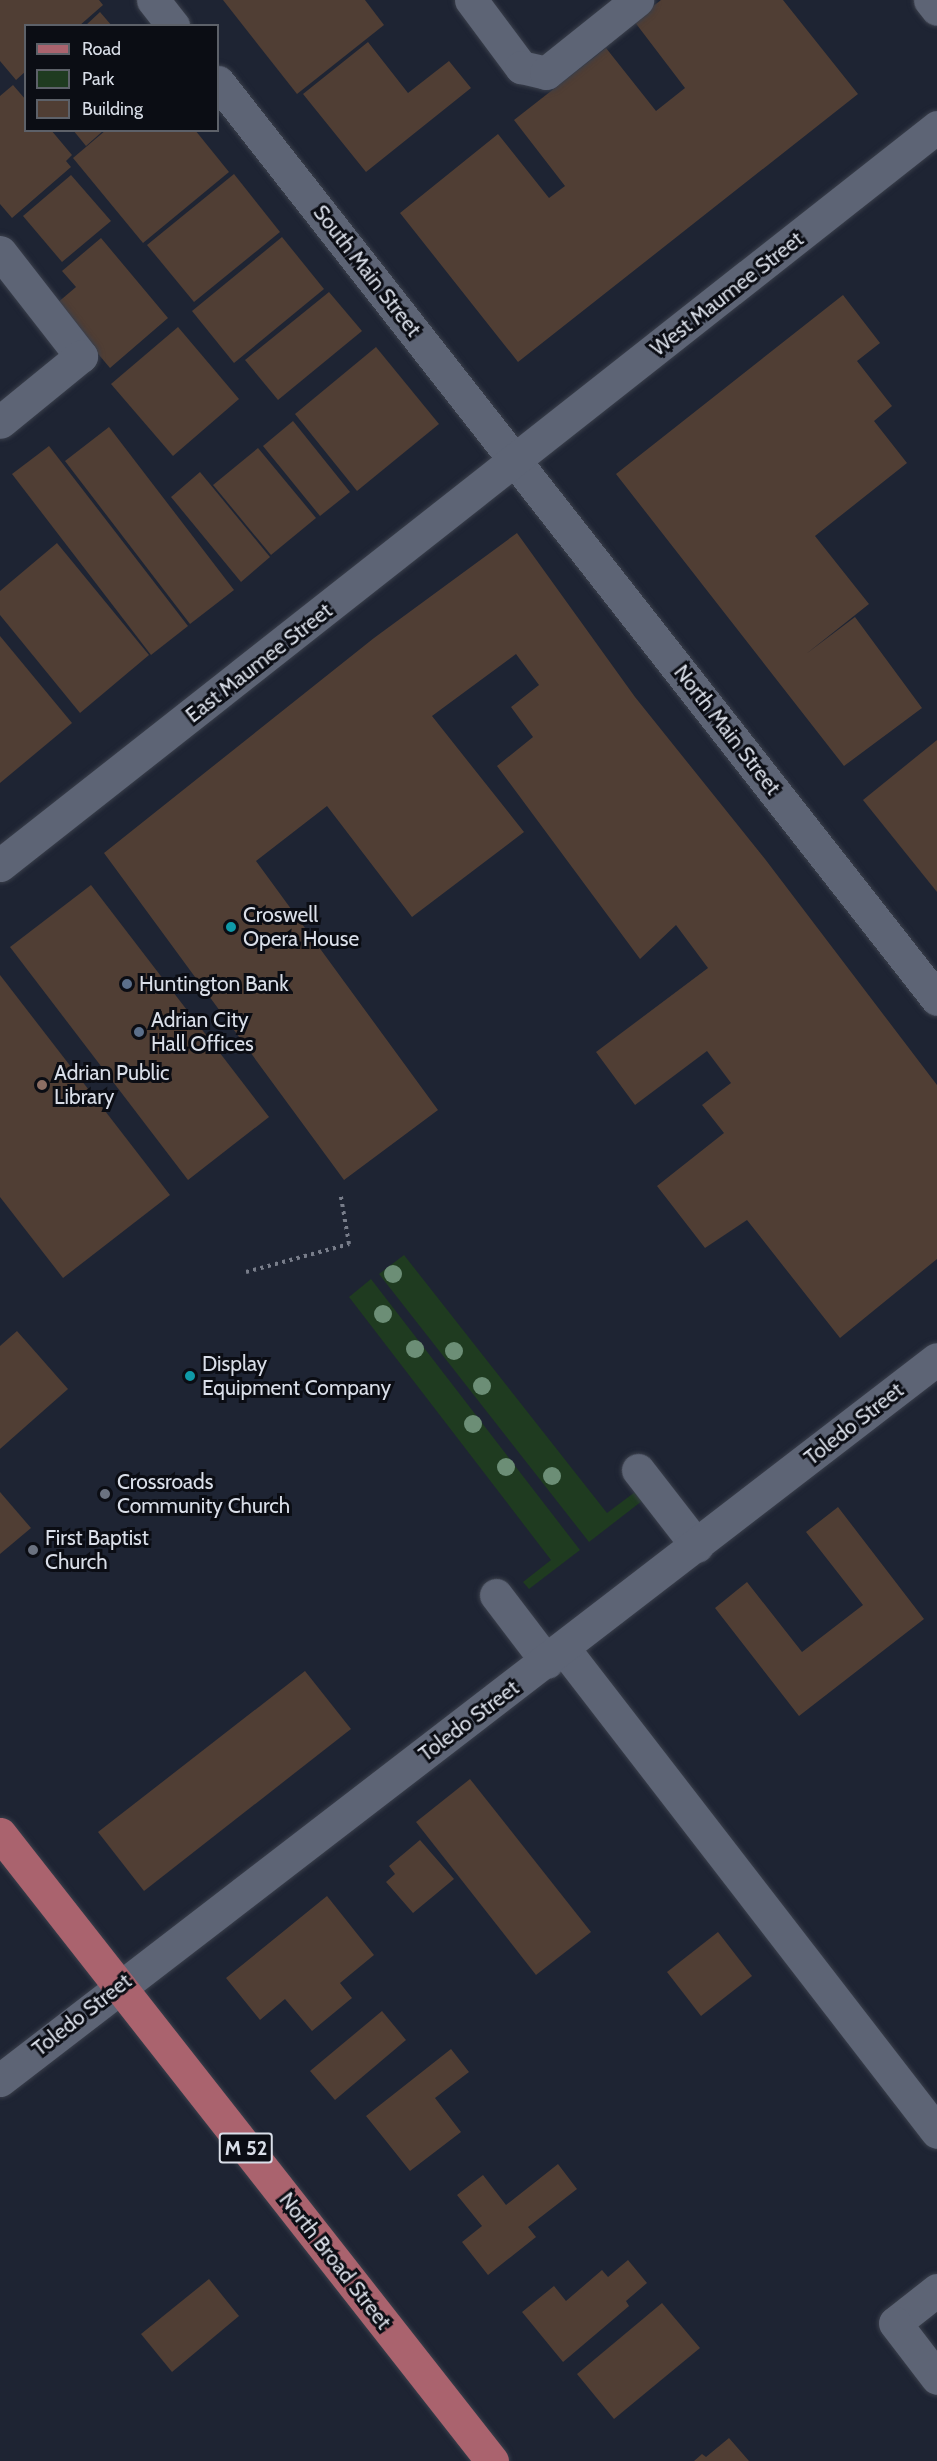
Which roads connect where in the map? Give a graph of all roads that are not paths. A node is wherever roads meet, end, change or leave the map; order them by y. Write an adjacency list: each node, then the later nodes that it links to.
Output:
1 (153, 0): 6 (street)
2 (471, 0): 3 (street)
3 (637, 0)
4 (930, 0): 5 (street)
5 (937, 9)
6 (171, 24)
7 (219, 83): 11 (street, South Main Street)
8 (937, 127): 11 (street, West Maumee Street)
9 (0, 252): 10 (street)
10 (0, 422)
11 (516, 460): 12 (street, East Maumee Street); 13 (street, North Main Street)
12 (0, 865)
13 (937, 999)
14 (937, 1359): 16 (street, Toledo Street)
15 (638, 1470): 16 (street)
16 (696, 1546): 18 (street, Toledo Street)
17 (496, 1594): 18 (street)
18 (556, 1656): 20 (street, Toledo Street); 22 (street)
19 (0, 1834): 20 (main road, North Broad Street / M 52)
20 (119, 1986): 21 (street, Toledo Street); 25 (main road, North Broad Street / M 52)
21 (0, 2080)
22 (937, 2132)
23 (937, 2290): 24 (street)
24 (937, 2378)
25 (492, 2461)

